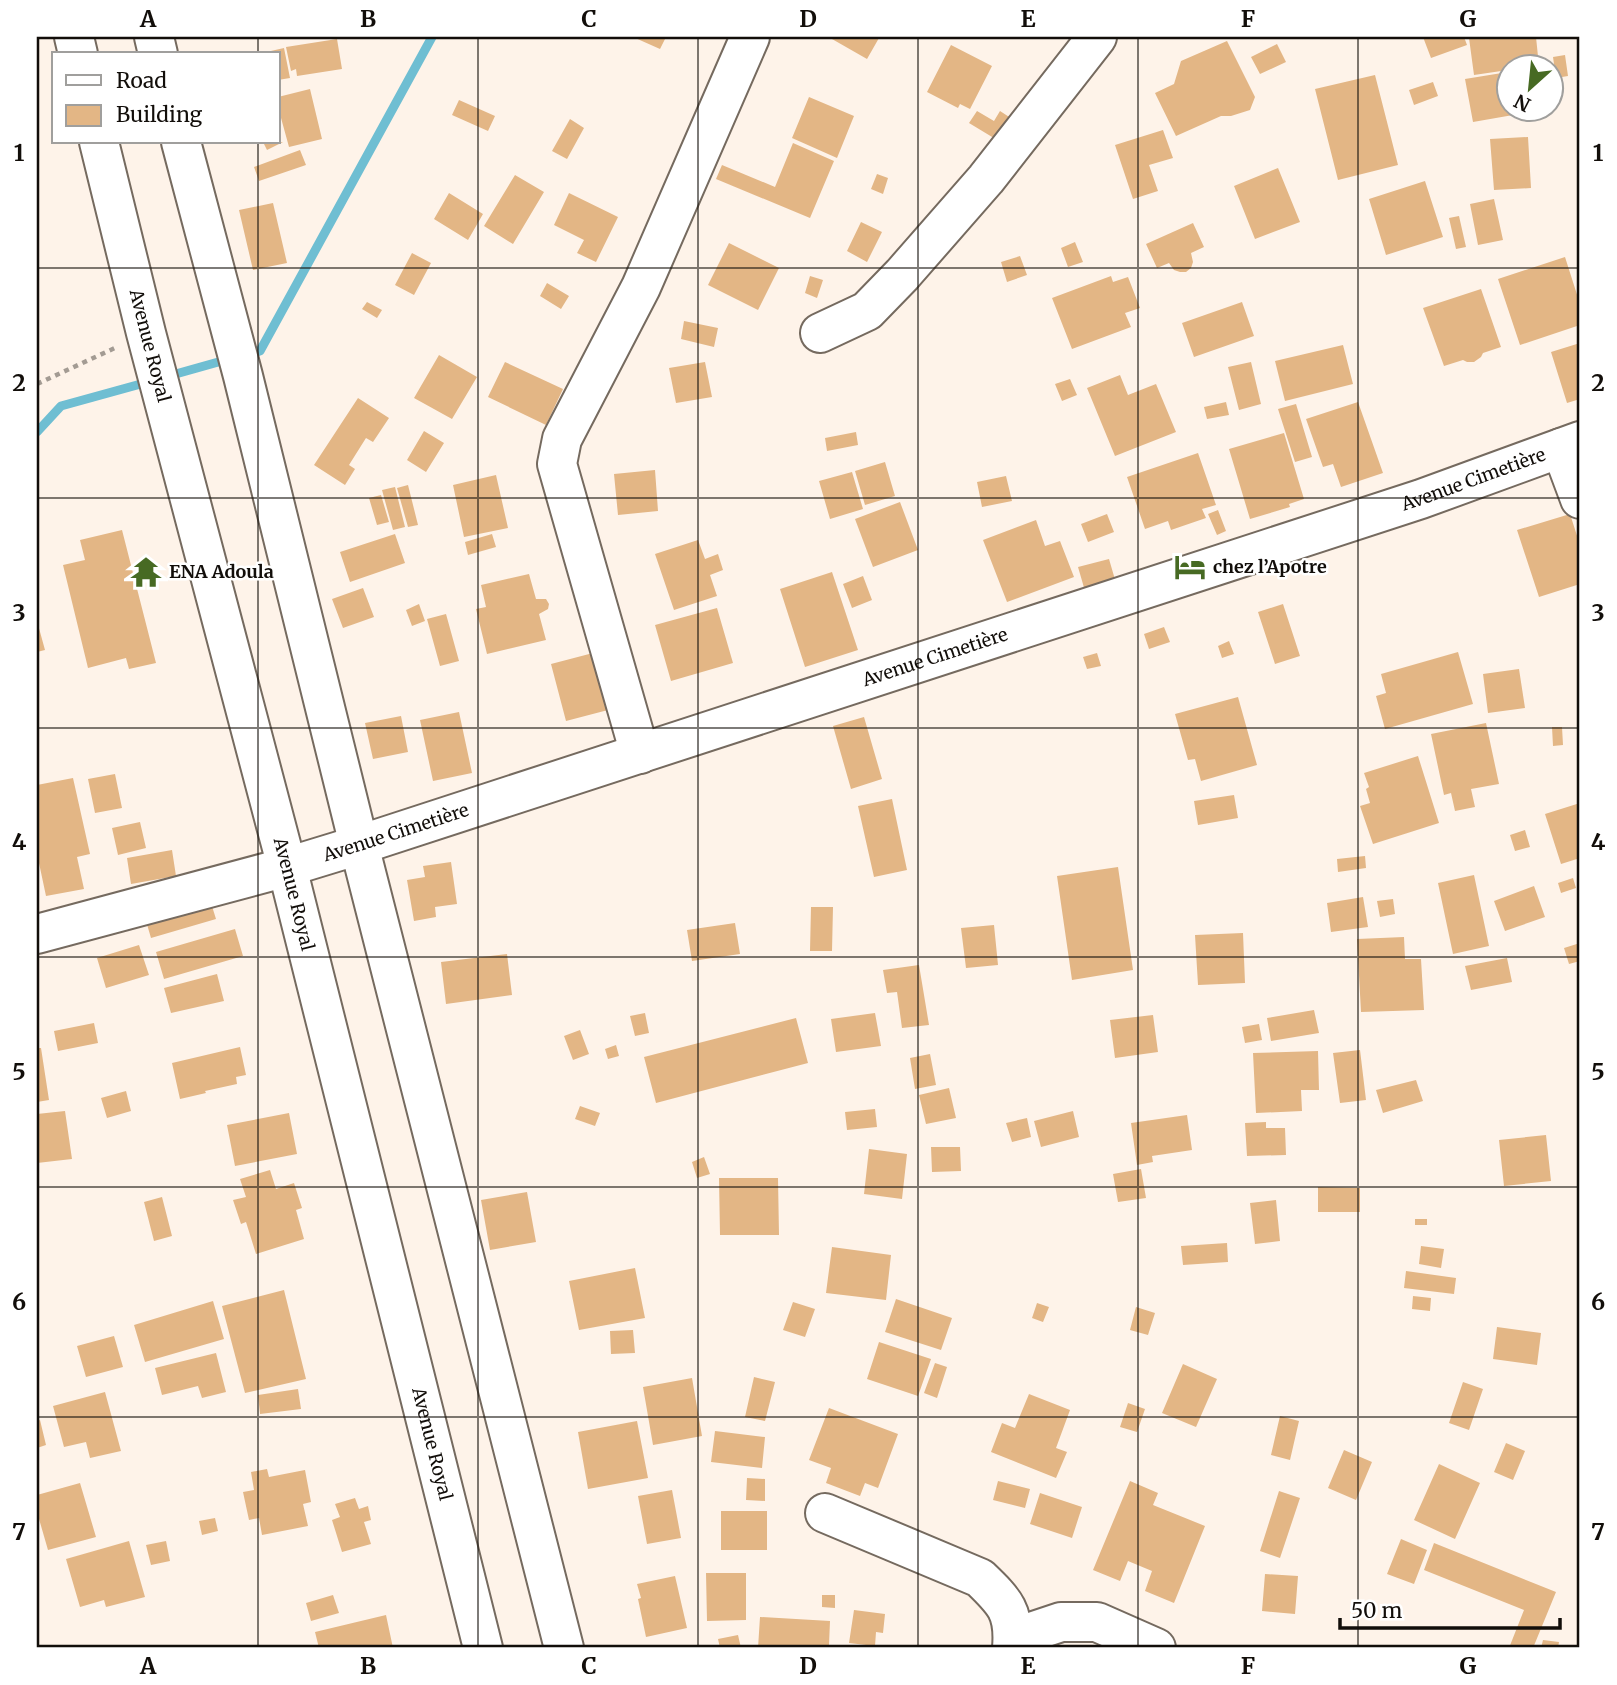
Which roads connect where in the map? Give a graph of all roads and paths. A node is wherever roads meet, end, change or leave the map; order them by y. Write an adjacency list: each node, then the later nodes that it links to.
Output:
1 (750, 37): 10 (street)
2 (1097, 37): 5 (street)
3 (99, 144): 6 (street, Avenue Royal)
4 (182, 144): 11 (street)
5 (820, 333)
6 (148, 340): 7 (path); 12 (street, Avenue Royal)
7 (37, 384)
8 (1571, 445): 9 (street); 10 (street, Avenue Cimetière)
9 (1580, 499)
10 (640, 754): 11 (street, Avenue Cimetière)
11 (359, 845): 12 (street, Avenue Cimetière); 18 (street)
12 (287, 867): 13 (street, Avenue Cimetière); 17 (street, Avenue Royal)
13 (37, 934)
14 (825, 1513): 15 (street)
15 (980, 1578): 16 (street); 19 (street)
16 (1097, 1622): 19 (street); 20 (street)
17 (483, 1648)
18 (564, 1648)
19 (1014, 1648)
20 (1156, 1648)

